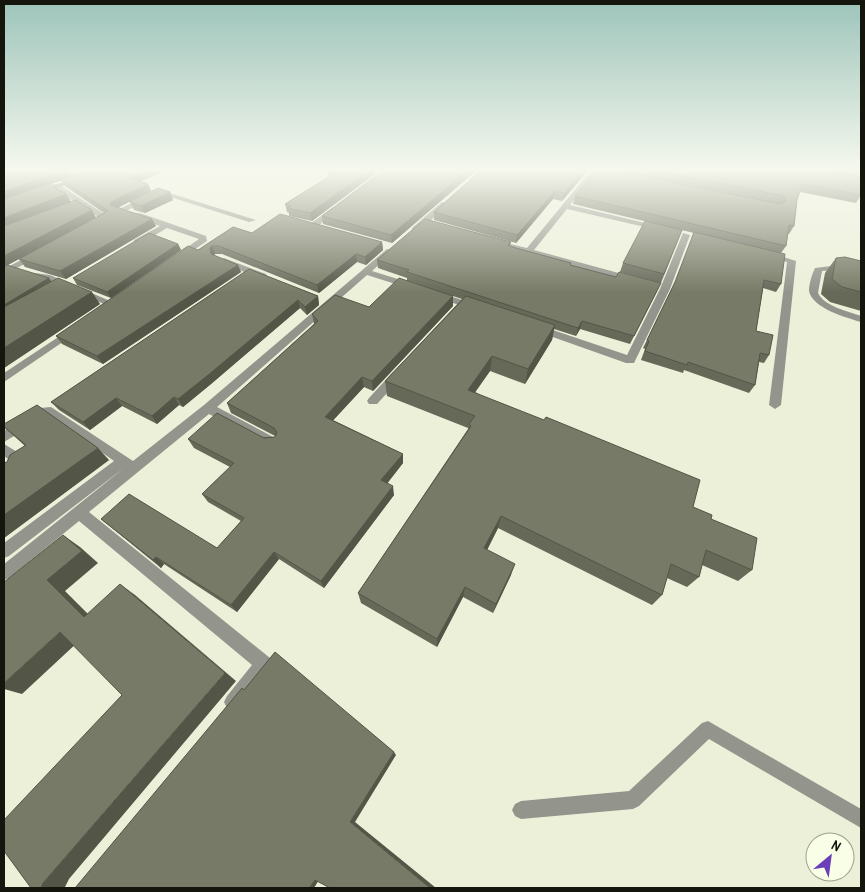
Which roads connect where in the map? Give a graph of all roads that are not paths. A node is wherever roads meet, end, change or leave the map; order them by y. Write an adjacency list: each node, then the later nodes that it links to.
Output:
1 (90, 211): 9 (street)
2 (121, 211): 9 (street)
3 (124, 211): 12 (street)
4 (221, 211): 10 (street)
5 (334, 211): 13 (street)
6 (440, 211): 26 (street)
7 (561, 211): 19 (street)
8 (584, 211): 33 (street)
9 (106, 218): 14 (street)
10 (252, 220)
11 (303, 224): 13 (street)
12 (167, 225): 17 (street); 22 (street)
13 (313, 226): 15 (street)
14 (90, 227)
15 (330, 231)
16 (483, 239): 19 (street)
17 (131, 246)
18 (48, 250): 23 (street)
19 (529, 251): 28 (street)
20 (763, 254): 37 (street)
21 (218, 258): 27 (street)
22 (169, 264)
23 (14, 268): 25 (street); 29 (street)
24 (861, 271): 31 (lane)
25 (4, 272)
26 (366, 272): 30 (street); 38 (street)
27 (269, 279)
28 (646, 284)
29 (111, 305)
30 (486, 311)
31 (861, 319)
32 (81, 325): 35 (street)
33 (529, 325)
34 (403, 368): 36 (street)
35 (4, 378)
36 (373, 401)
37 (775, 405)
38 (208, 408): 40 (street); 42 (street)
39 (4, 437): 42 (street)
40 (273, 442)
41 (4, 449): 43 (street)
42 (129, 465): 44 (street); 45 (street)
43 (4, 476)
44 (80, 513): 46 (street); 47 (street)
45 (4, 551)
46 (4, 573)
47 (221, 717)
48 (521, 810): 49 (lane)
49 (861, 819)

